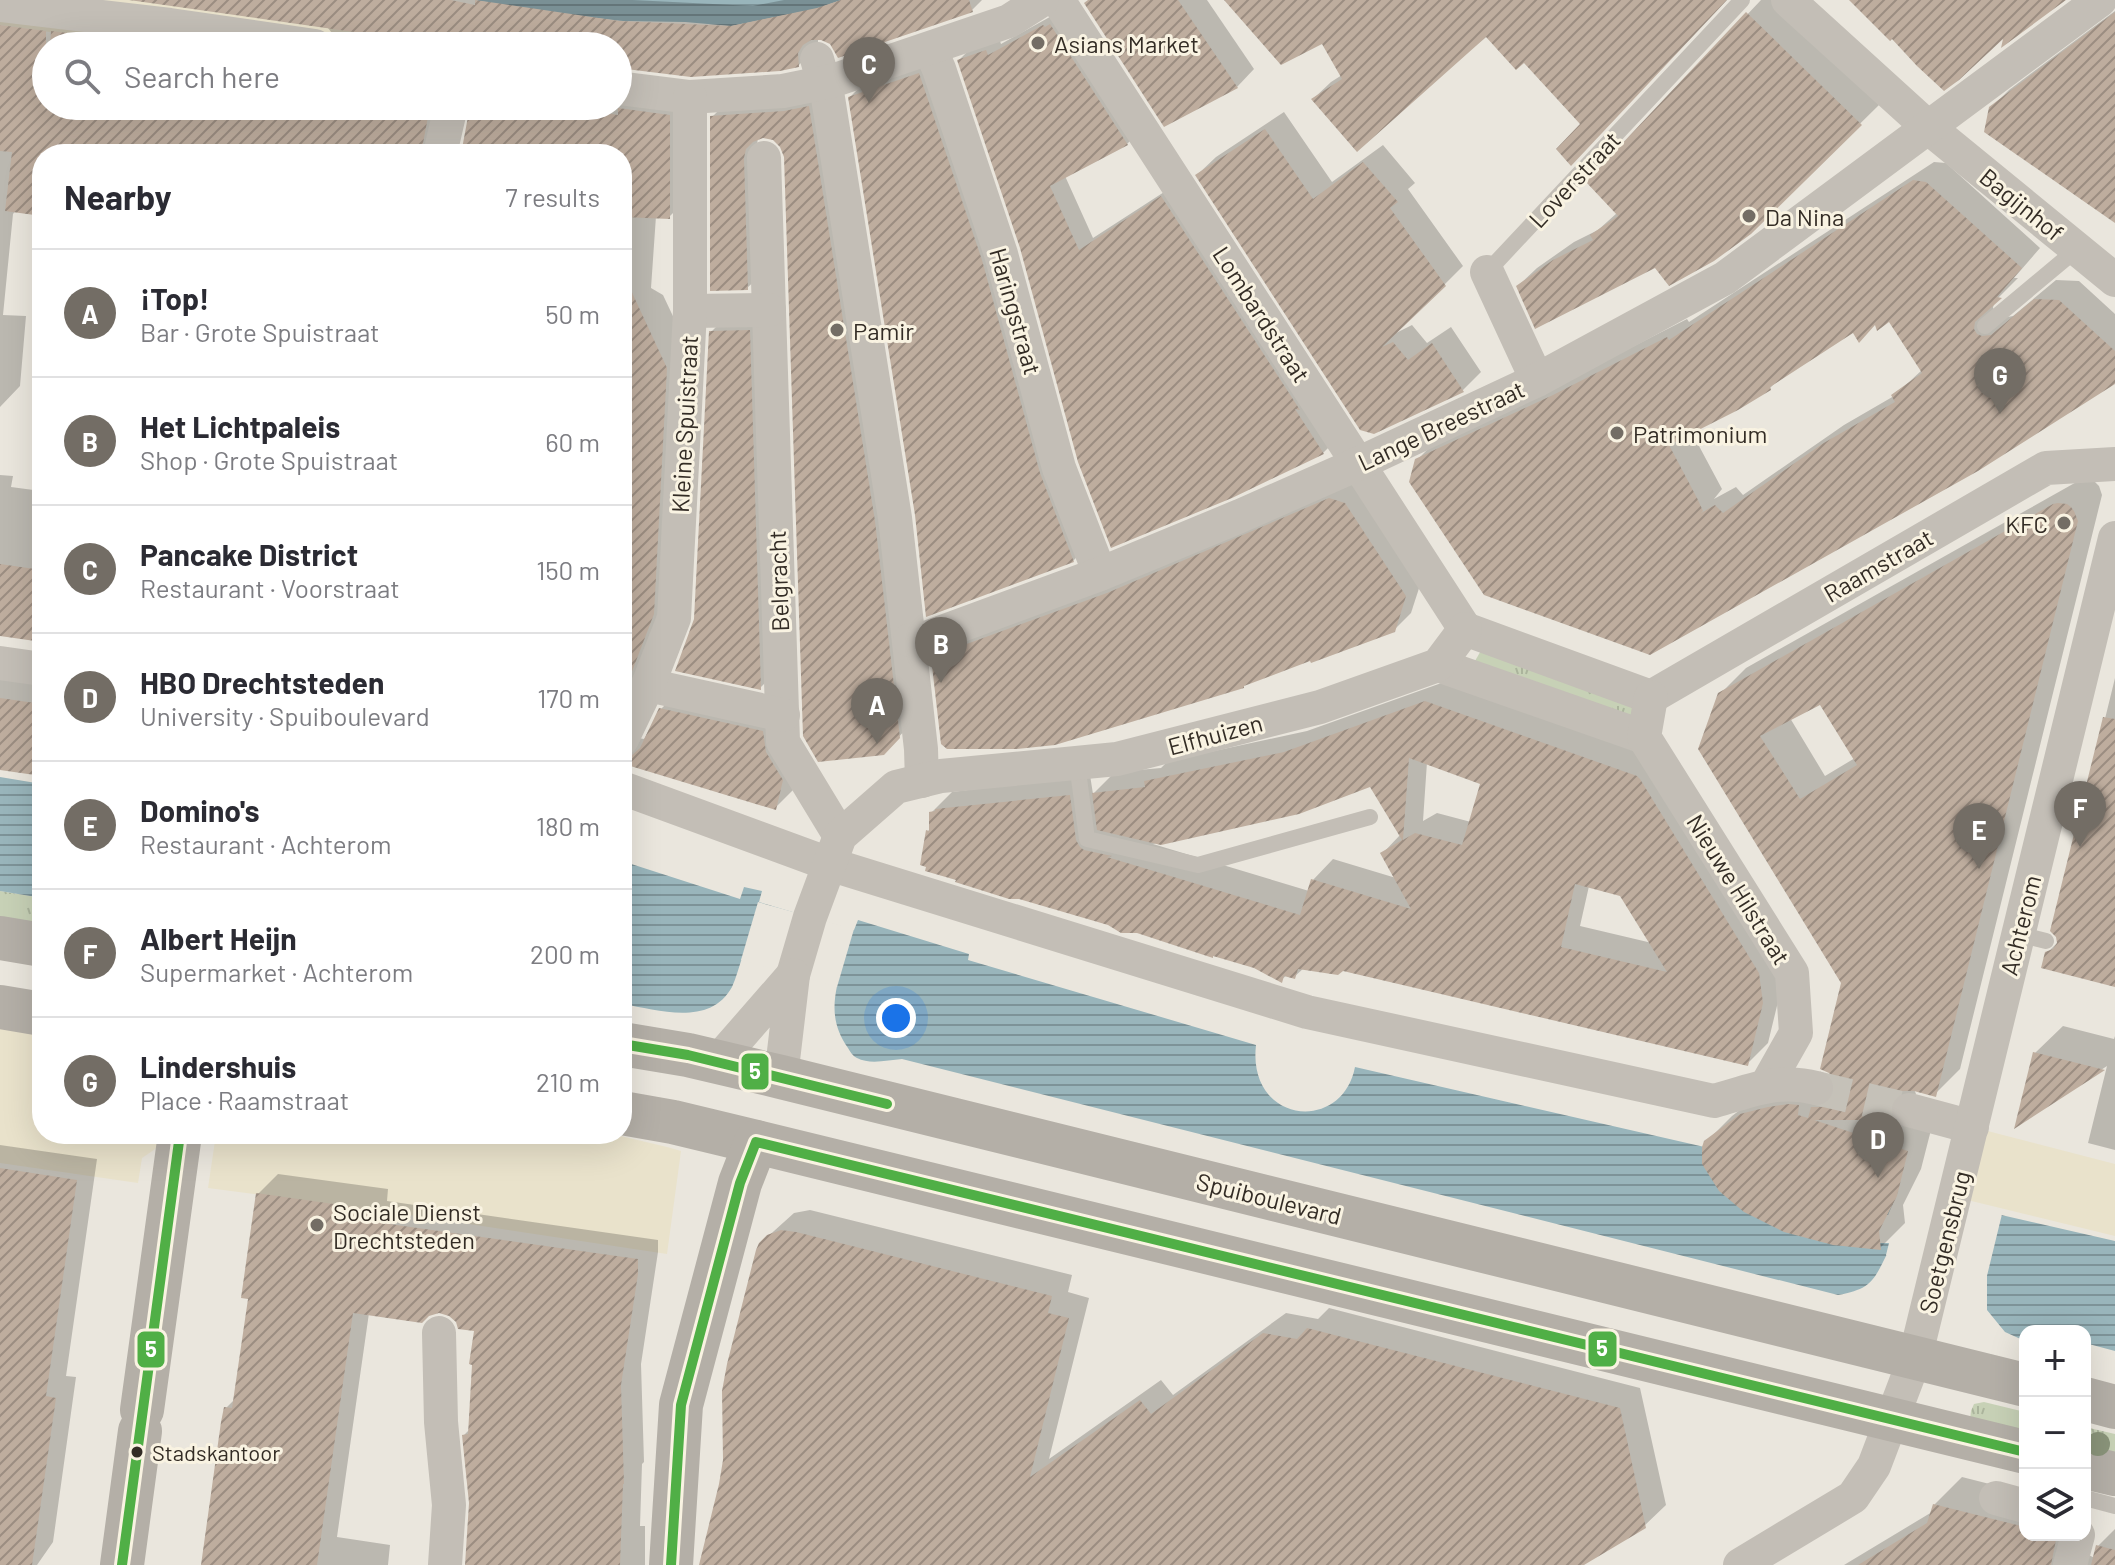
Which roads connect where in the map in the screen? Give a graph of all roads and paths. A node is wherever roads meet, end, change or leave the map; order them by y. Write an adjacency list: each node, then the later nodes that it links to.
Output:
1 (1042, 0): 7 (street)
2 (1058, 0): 24 (street, Lombardstraat)
3 (1742, 0): 18 (lane, Loverstraat)
4 (1788, 0): 14 (street, Bagijnhof)
5 (2100, 0): 14 (street, Lange Breestraat)
6 (0, 5): 8 (street)
7 (1003, 11): 9 (street)
8 (218, 32)
9 (930, 49): 10 (street); 27 (street, Haringstraat)
10 (820, 70): 12 (street); 29 (street)
11 (632, 90): 12 (street)
12 (690, 97): 21 (street, Kleine Spuistraat)
13 (448, 120): 15 (street)
14 (1929, 128): 17 (street, Bagijnhof); 23 (street, Lange Breestraat)
15 (442, 144)
16 (764, 158): 20 (street, Belgracht)
17 (2077, 249): 19 (street, Bagijnhof); 22 (lane)
18 (1487, 272): 23 (street, Loverstraat)
19 (2115, 280)
20 (769, 310): 21 (street); 35 (street, Belgracht)
21 (690, 311): 33 (street, Kleine Spuistraat)
22 (1985, 326)
23 (1537, 380): 24 (street, Lange Breestraat)
24 (1360, 463): 27 (street, Lange Breestraat); 28 (street, Lombardstraat)
25 (2115, 464): 34 (street, Raamstraat)
26 (2115, 538): 55 (street, Achterom)
27 (1100, 574): 29 (street, Lange Breestraat)
28 (1465, 629): 31 (street); 34 (street)
29 (910, 640): 39 (street)
30 (0, 663): 32 (street)
31 (1438, 665): 37 (street); 38 (street, Elfhuizen)
32 (32, 668)
33 (648, 685): 35 (street); 36 (street, Kleine Spuistraat)
34 (1651, 697): 37 (street)
35 (783, 715): 42 (street, Belgracht)
36 (632, 718)
37 (1644, 737): 51 (street, Nieuwe Hilstraat)
38 (1077, 763): 39 (street, Elfhuizen); 41 (lane)
39 (931, 778): 42 (street, Elfhuizen)
40 (632, 791): 42 (street)
41 (1370, 817)
42 (835, 850): 45 (street); 51 (street)
43 (0, 938): 44 (street)
44 (32, 943)
45 (793, 975): 49 (street); 50 (street)
46 (0, 1007): 47 (street)
47 (32, 1012)
48 (632, 1046): 49 (street, Spuiboulevard)
49 (717, 1062): 50 (street, Spuiboulevard)
50 (781, 1077): 59 (street, Spuiboulevard)
51 (1766, 1086): 52 (street)
52 (1816, 1088)
53 (1909, 1110): 55 (street)
54 (632, 1115): 56 (street)
55 (1972, 1127): 59 (street, Soetgensbrug)
56 (756, 1142): 63 (street); 72 (street)
57 (179, 1144): 70 (street)
58 (439, 1333): 71 (street)
59 (1915, 1358): 60 (street, Spuiboulevard); 63 (street)
60 (2019, 1384)
61 (2091, 1401): 62 (street)
62 (2115, 1407)
63 (1893, 1419): 64 (street); 73 (street)
64 (2019, 1450)
65 (2091, 1468): 66 (street)
66 (2115, 1474)
67 (2091, 1500): 68 (lane)
68 (2115, 1506)
69 (2076, 1541): 74 (street)
70 (122, 1565)
71 (445, 1565)
72 (671, 1565)
73 (1740, 1565)
74 (2070, 1565)

